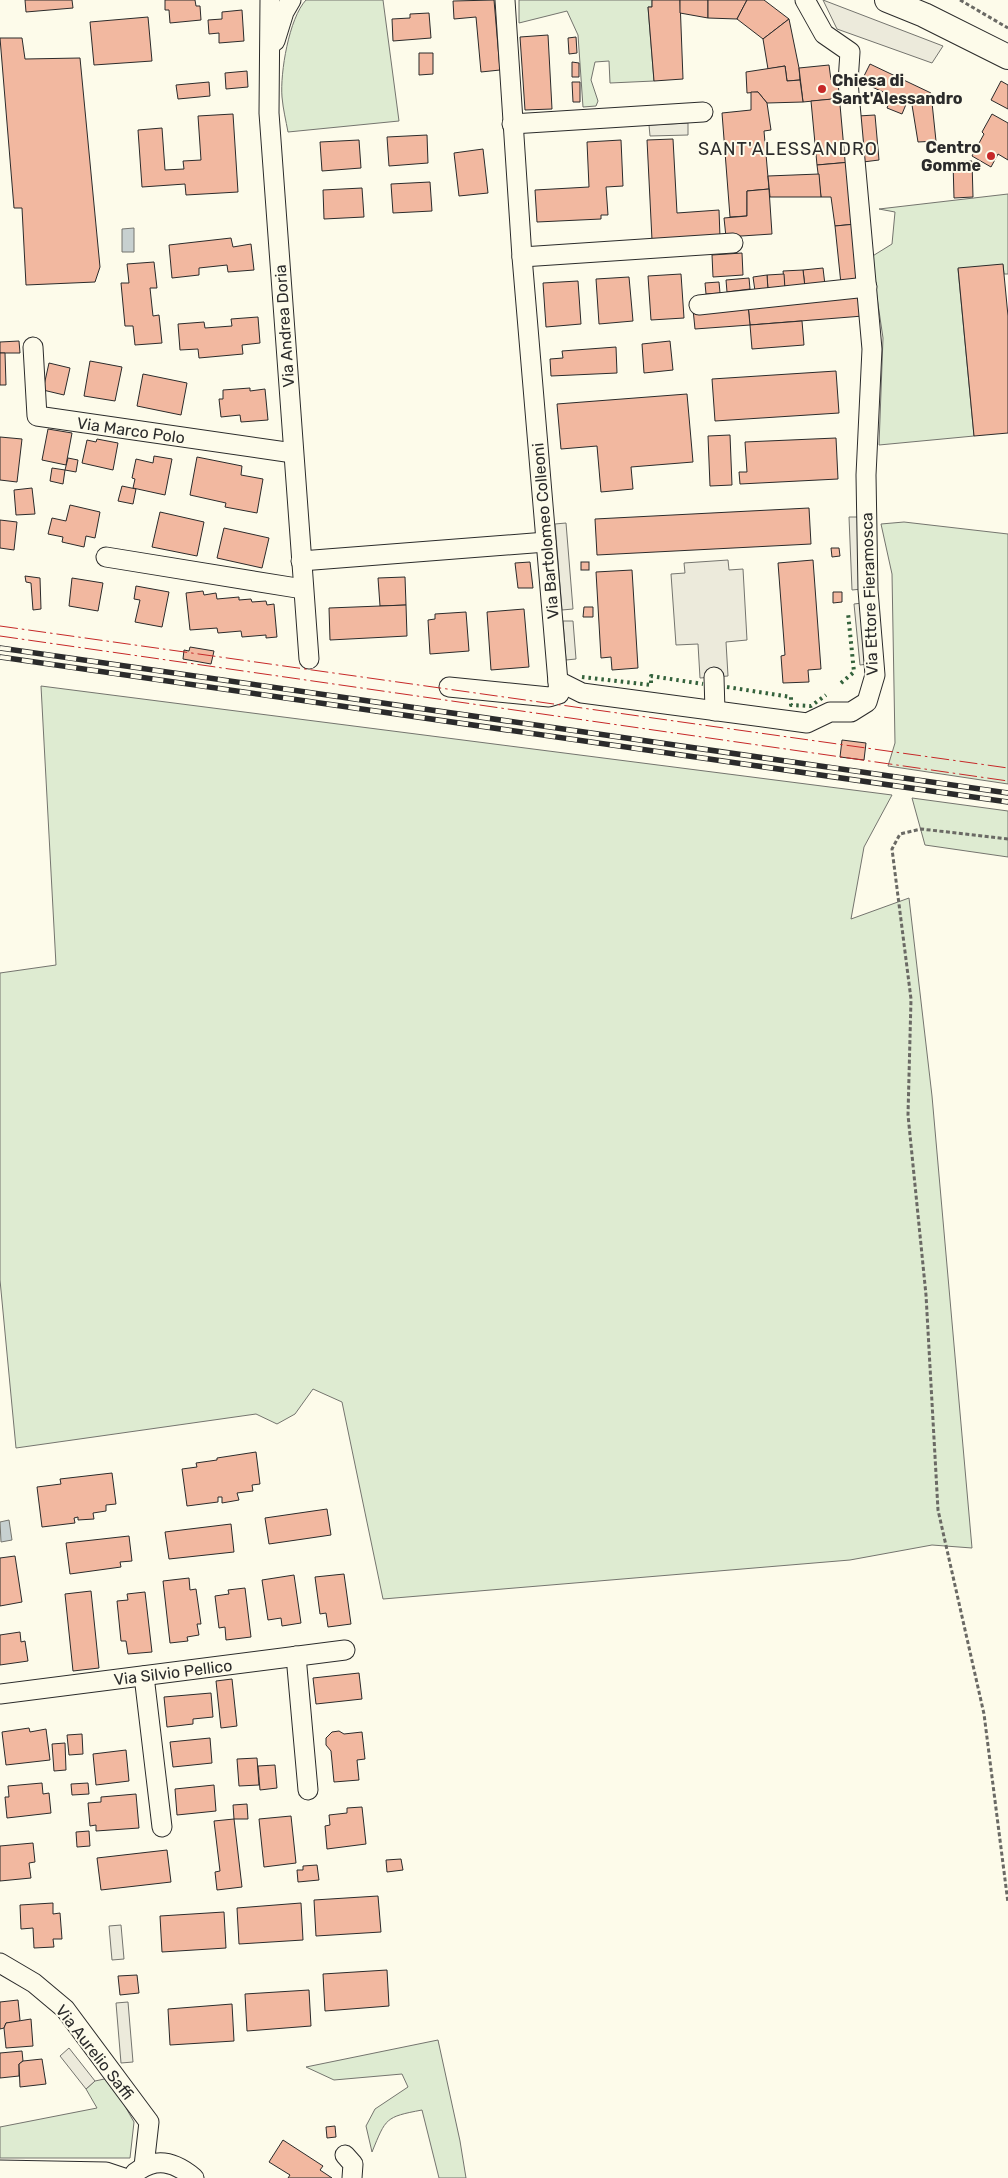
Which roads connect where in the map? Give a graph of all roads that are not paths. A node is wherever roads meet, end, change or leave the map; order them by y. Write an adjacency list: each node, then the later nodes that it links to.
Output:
1 (270, 0): 7 (street, Via Andrea Doria)
2 (291, 0): 7 (street, Via Andrea Doria)
3 (505, 0): 9 (street, Via Bartolomeo Colleoni)
4 (805, 0): 12 (street, Via Ettore Fieramosca)
5 (887, 0): 6 (main road)
6 (1008, 56)
7 (268, 64): 15 (street, Via Andrea Doria)
8 (703, 112): 9 (street)
9 (512, 124): 11 (street, Via Bartolomeo Colleoni)
10 (733, 243): 11 (street)
11 (522, 257): 16 (street, Via Bartolomeo Colleoni)
12 (868, 287): 13 (street); 24 (street, Via Ettore Fieramosca)
13 (698, 304)
14 (33, 347): 15 (street, Via Marco Polo)
15 (293, 453): 18 (street, Via Andrea Doria)
16 (546, 542): 18 (street); 22 (street, Via Bartolomeo Colleoni)
17 (106, 557): 19 (street)
18 (301, 562): 19 (street, Via Andrea Doria)
19 (303, 589): 20 (street, Via Andrea Doria)
20 (309, 659)
21 (714, 677): 24 (street)
22 (558, 681): 23 (street); 24 (street, Via Ettore Fieramosca)
23 (449, 687)
24 (715, 711)
25 (345, 1650): 26 (street, Via Silvio Pellico)
26 (296, 1656): 27 (street, Via Silvio Pellico); 29 (street)
27 (144, 1676): 28 (street, Via Silvio Pellico); 30 (street)
28 (0, 1694)
29 (308, 1790)
30 (162, 1827)
31 (0, 1963): 33 (street, Via Aurelio Saffi)
32 (345, 2155): 38 (street)
33 (144, 2166): 36 (street); 37 (street)
34 (0, 2170): 35 (street)
35 (124, 2178)
36 (128, 2178)
37 (194, 2178)
38 (352, 2178)

